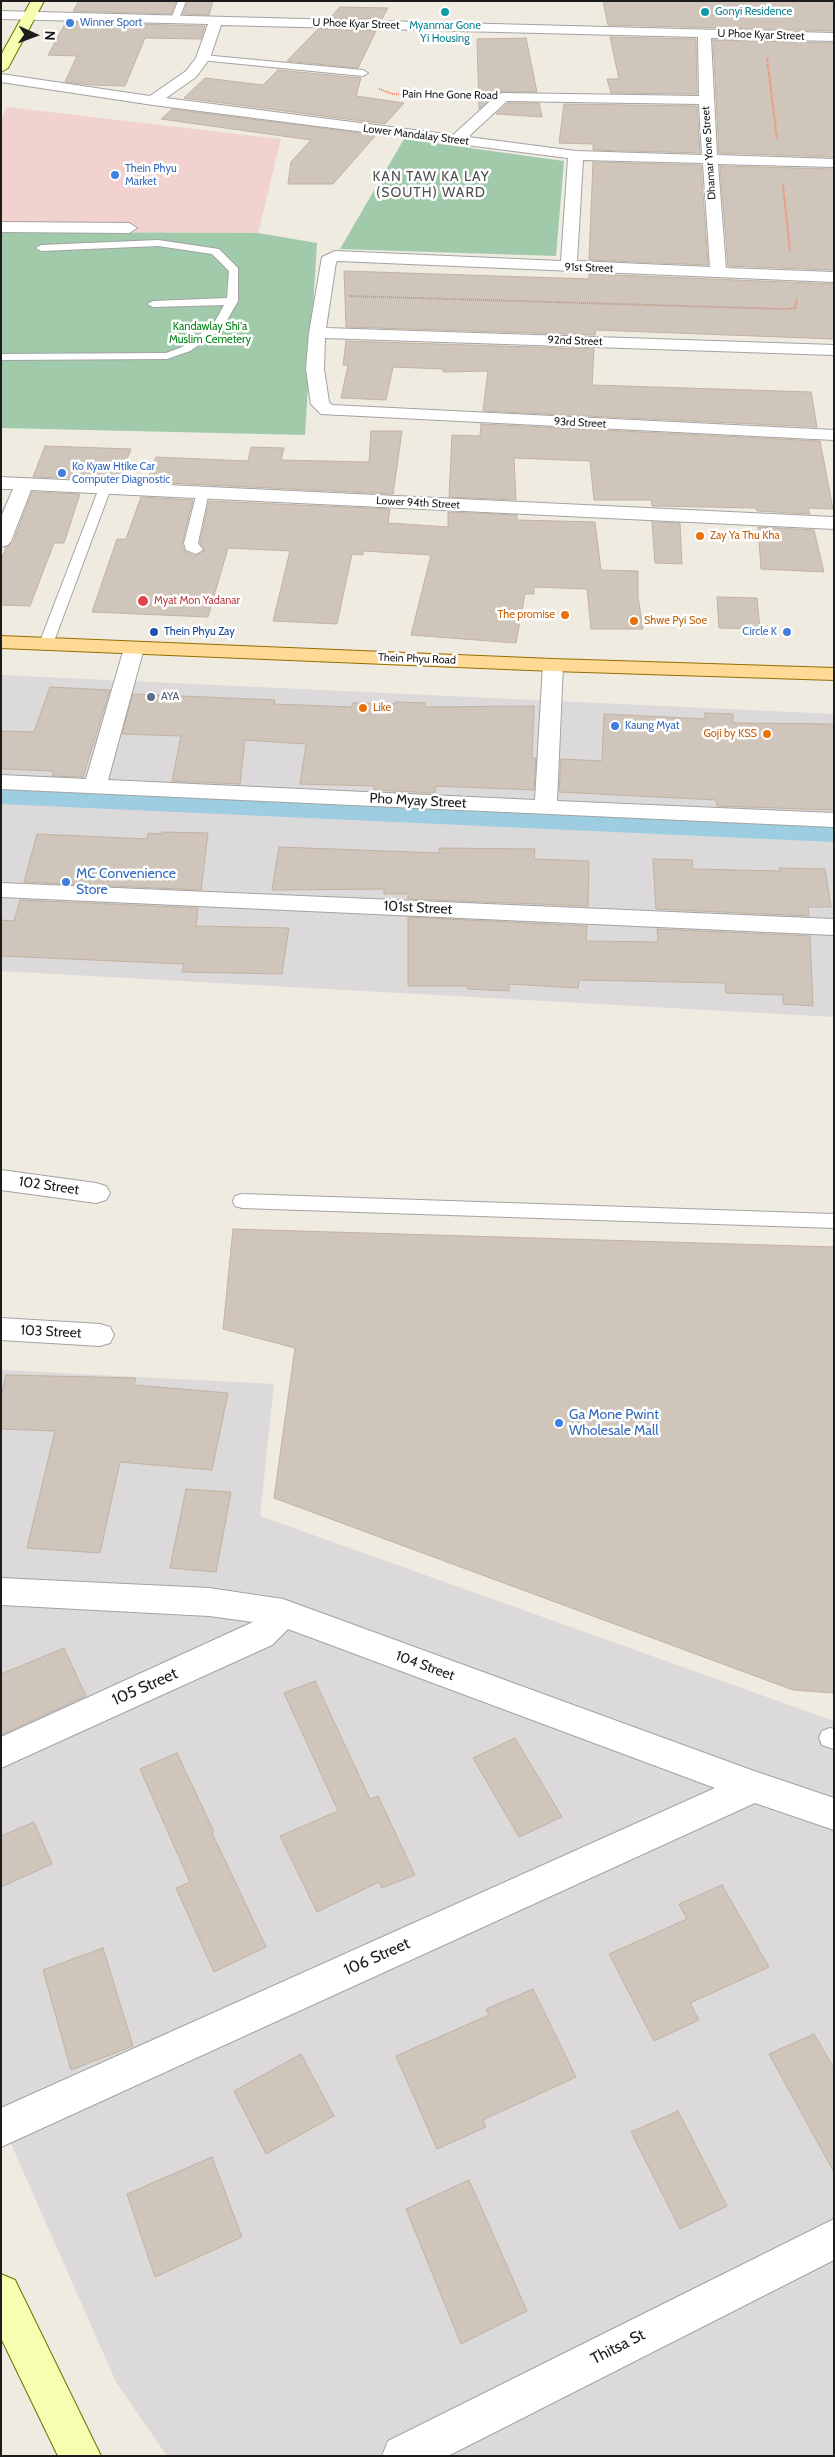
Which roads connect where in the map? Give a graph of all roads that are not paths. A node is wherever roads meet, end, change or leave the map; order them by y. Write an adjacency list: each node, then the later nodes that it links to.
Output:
1 (38, 1): 4 (main road)
2 (182, 1): 5 (lane)
3 (1, 15): 4 (street, U Phoe Kyar Street)
4 (29, 16): 5 (street, U Phoe Kyar Street); 10 (main road)
5 (175, 20): 6 (street, U Phoe Kyar Street)
6 (216, 21): 7 (street, U Phoe Kyar Street); 9 (street)
7 (704, 34): 8 (street, U Phoe Kyar Street); 13 (street, Dhamar Yone Street)
8 (834, 37)
9 (203, 58): 11 (lane); 14 (street)
10 (1, 68)
11 (363, 73)
12 (1, 78): 14 (street, Lower Mandalay Street)
13 (706, 100): 15 (street, Pain Hne Gone Road); 17 (street, Dhamar Yone Street)
14 (153, 101): 15 (street, Lower Mandalay Street)
15 (456, 140): 16 (street, Lower Mandalay Street)
16 (576, 155): 17 (street, Lower Mandalay Street); 22 (street)
17 (710, 160): 18 (street, Lower Mandalay Street); 23 (street, Dhamar Yone Street)
18 (834, 164)
19 (1, 227): 20 (street)
20 (129, 228)
21 (41, 248): 25 (lane)
22 (569, 267): 23 (street, 91st Street); 27 (street, 91st Street)
23 (718, 273): 24 (street, 91st Street)
24 (834, 277)
25 (232, 300): 26 (lane); 29 (lane)
26 (152, 304)
27 (317, 333): 28 (street, 92nd Street); 30 (street, 93rd Street)
28 (834, 350)
29 (1, 357)
30 (834, 435)
31 (1, 483): 32 (street, Lower 94th Street)
32 (24, 484): 33 (street, Lower 94th Street); 36 (street)
33 (104, 488): 34 (street, Lower 94th Street); 39 (lane)
34 (203, 492): 35 (street, Lower 94th Street); 37 (lane)
35 (834, 523)
36 (1, 541)
37 (196, 550)
38 (1, 642): 39 (main road, Thein Phyu Road)
39 (46, 644): 40 (main road, Thein Phyu Road)
40 (134, 648): 41 (main road, Thein Phyu Road); 44 (street)
41 (553, 665): 42 (main road, Thein Phyu Road); 45 (street)
42 (834, 674)
43 (1, 782): 44 (street, Pho Myay Street)
44 (95, 786): 45 (street, Pho Myay Street)
45 (546, 806): 46 (street, Pho Myay Street)
46 (834, 820)
47 (1, 890): 48 (street, 101st Street)
48 (834, 927)
49 (1, 1180): 50 (street, 102 Street)
50 (96, 1192)
51 (242, 1201): 52 (lane)
52 (834, 1221)
53 (1, 1329): 54 (street, 103 Street)
54 (100, 1335)
55 (1, 1592): 56 (street, 104 Street)
56 (283, 1613): 57 (street, 105 Street); 58 (street, 104 Street)
57 (1, 1753)
58 (754, 1787): 59 (street, 104 Street); 60 (street, 106 Street)
59 (834, 1814)
60 (1, 2128)
61 (834, 2239): 64 (street, Thitsa St)
62 (1, 2294): 63 (main road)
63 (80, 2456)
64 (403, 2456)

